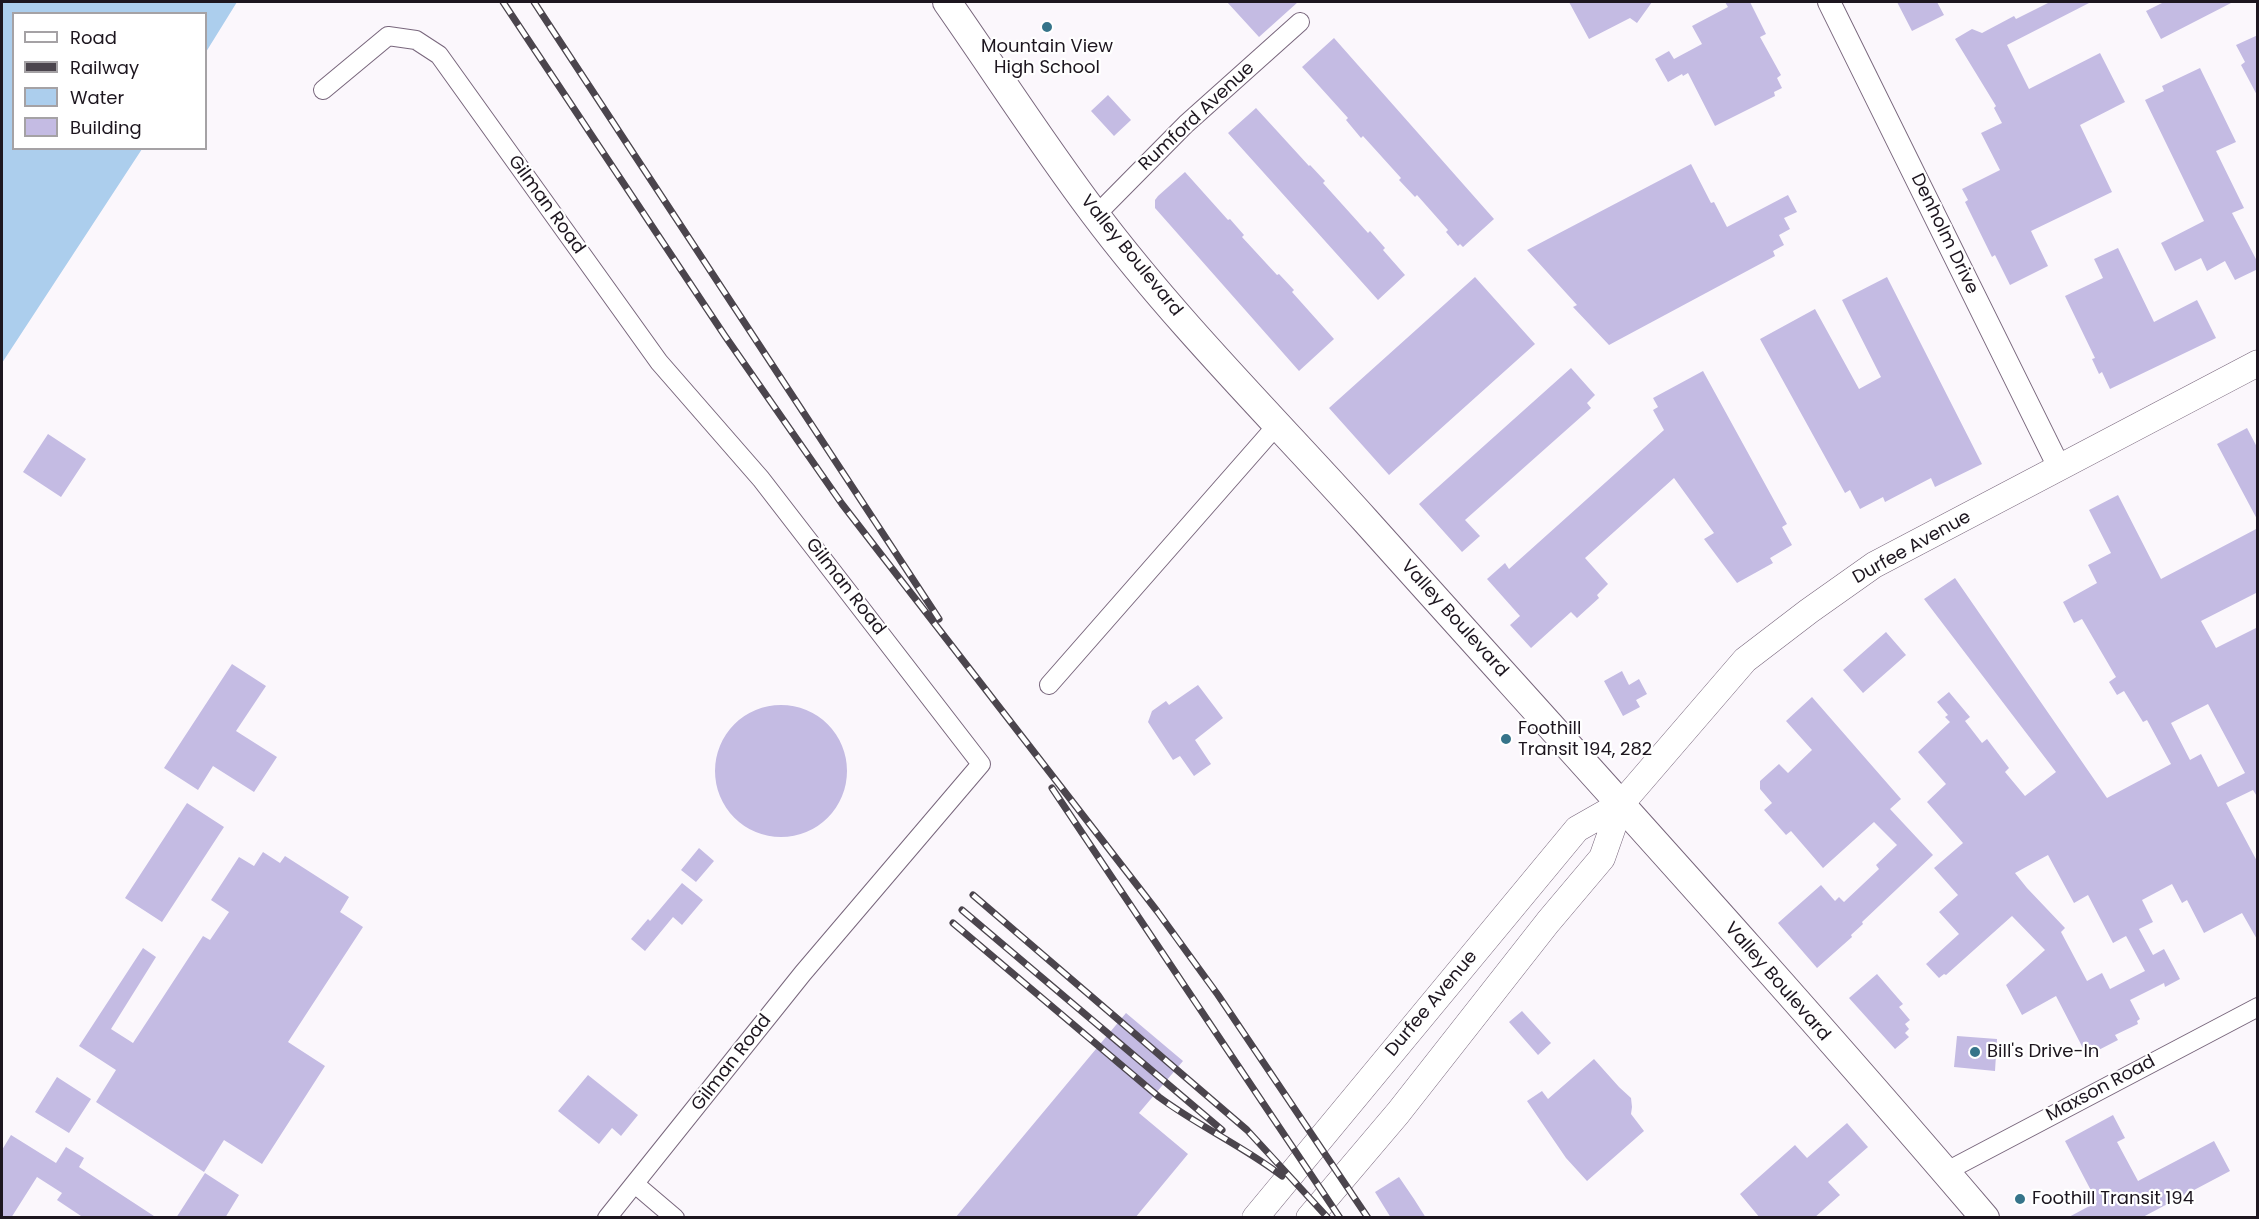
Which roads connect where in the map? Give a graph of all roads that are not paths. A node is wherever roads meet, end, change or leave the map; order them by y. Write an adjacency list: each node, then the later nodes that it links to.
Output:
1 (947, 2): 5 (main road, Valley Boulevard)
2 (1828, 2): 8 (street, Denholm Drive)
3 (1300, 22): 5 (street, Rumford Avenue)
4 (323, 90): 13 (street, Gilman Road)
5 (1096, 215): 7 (main road, Valley Boulevard)
6 (2258, 363): 8 (main road, Durfee Avenue)
7 (1277, 425): 9 (street); 10 (main road, Valley Boulevard)
8 (2059, 467): 10 (main road, Durfee Avenue)
9 (1049, 685)
10 (1621, 804): 12 (main road, Valley Boulevard); 16 (main road, Durfee Avenue); 17 (main road, Durfee Avenue)
11 (2258, 1007): 12 (street, Maxson Road)
12 (1945, 1172): 18 (main road, Valley Boulevard)
13 (635, 1184): 14 (street, Gilman Road); 15 (street)
14 (607, 1218)
15 (675, 1218)
16 (1255, 1218)
17 (1309, 1218)
18 (1985, 1218)

